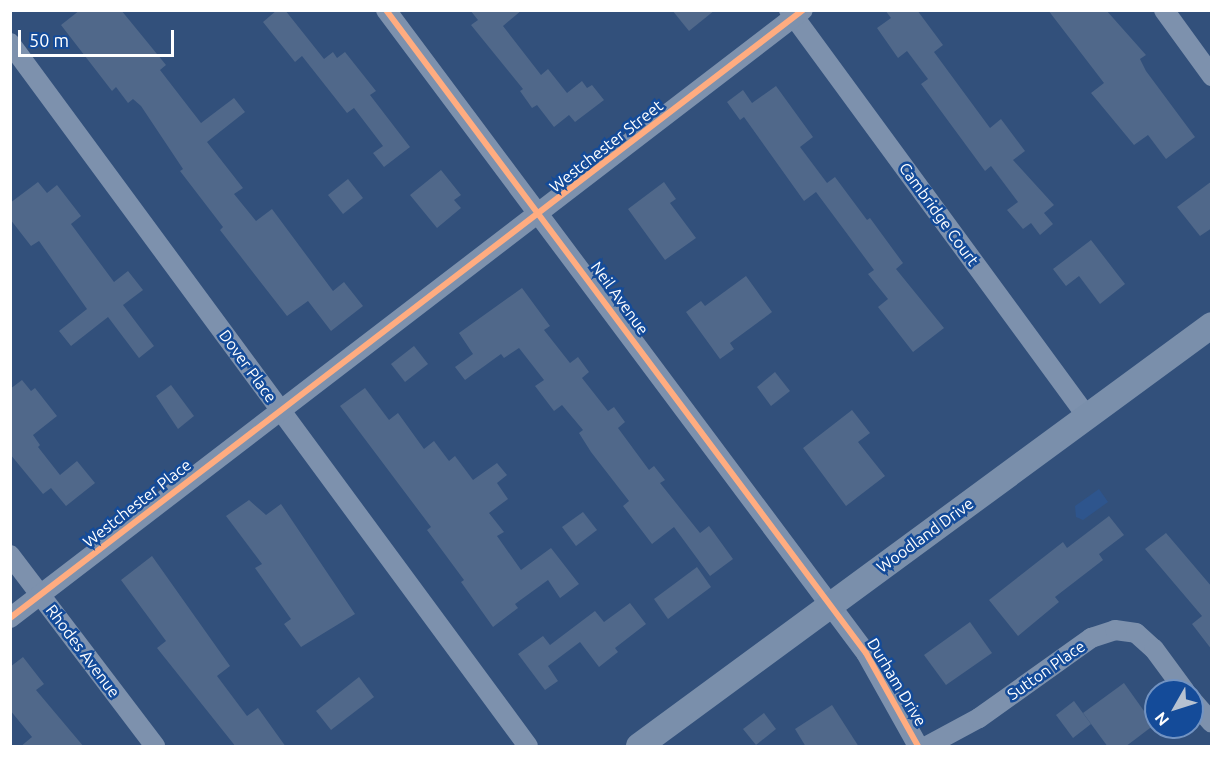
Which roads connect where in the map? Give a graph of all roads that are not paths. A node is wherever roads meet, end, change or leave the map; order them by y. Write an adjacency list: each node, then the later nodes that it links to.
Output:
1 (386, 10): 6 (street, Neil Avenue)
2 (1164, 10): 5 (street)
3 (796, 13): 6 (street, Westchester Street); 9 (street, Cambridge Court)
4 (10, 43): 8 (street, Dover Place)
5 (1212, 76)
6 (541, 213): 8 (street, Westchester Street); 12 (street, Neil Avenue)
7 (1212, 325): 9 (main road, Woodland Drive)
8 (280, 410): 11 (street, Westchester Place); 16 (street, Dover Place)
9 (1088, 418): 12 (main road, Woodland Drive)
10 (10, 555): 11 (street, Rhodes Avenue)
11 (40, 594): 13 (street, Westchester Place); 15 (street, Rhodes Avenue)
12 (829, 604): 17 (main road, Woodland Drive); 18 (street, Durham Drive)
13 (10, 618)
14 (1176, 679): 19 (street, Sutton Place)
15 (155, 747)
16 (528, 747)
17 (639, 747)
18 (918, 747)
19 (927, 747)

